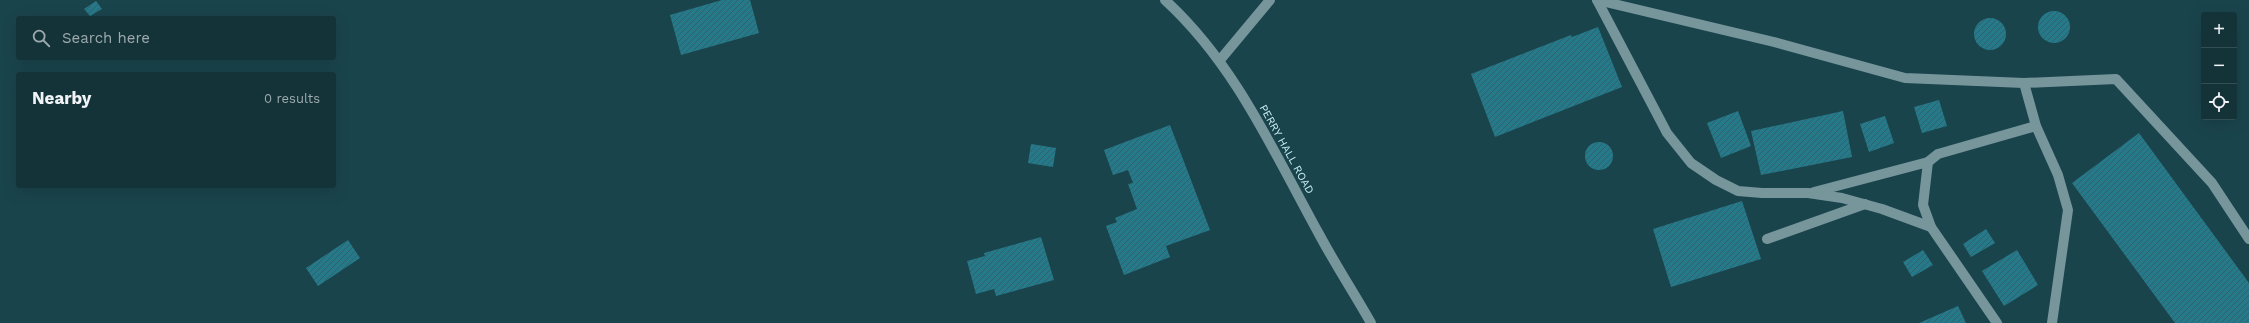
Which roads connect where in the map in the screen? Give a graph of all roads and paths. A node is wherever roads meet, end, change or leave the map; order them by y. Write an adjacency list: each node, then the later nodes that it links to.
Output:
1 (1165, 0): 4 (street, PERRY HALL ROAD)
2 (1270, 0): 4 (street)
3 (1597, 0): 5 (street); 8 (street)
4 (1220, 60): 13 (street, PERRY HALL ROAD)
5 (2024, 83): 6 (street); 12 (street)
6 (2036, 126): 7 (street); 15 (street)
7 (1928, 162): 8 (street); 10 (street)
8 (1808, 193): 9 (street)
9 (1865, 204): 10 (street); 11 (street)
10 (1931, 227): 14 (street)
11 (1767, 239)
12 (2249, 239)
13 (1371, 323)
14 (1997, 323)
15 (2052, 323)

